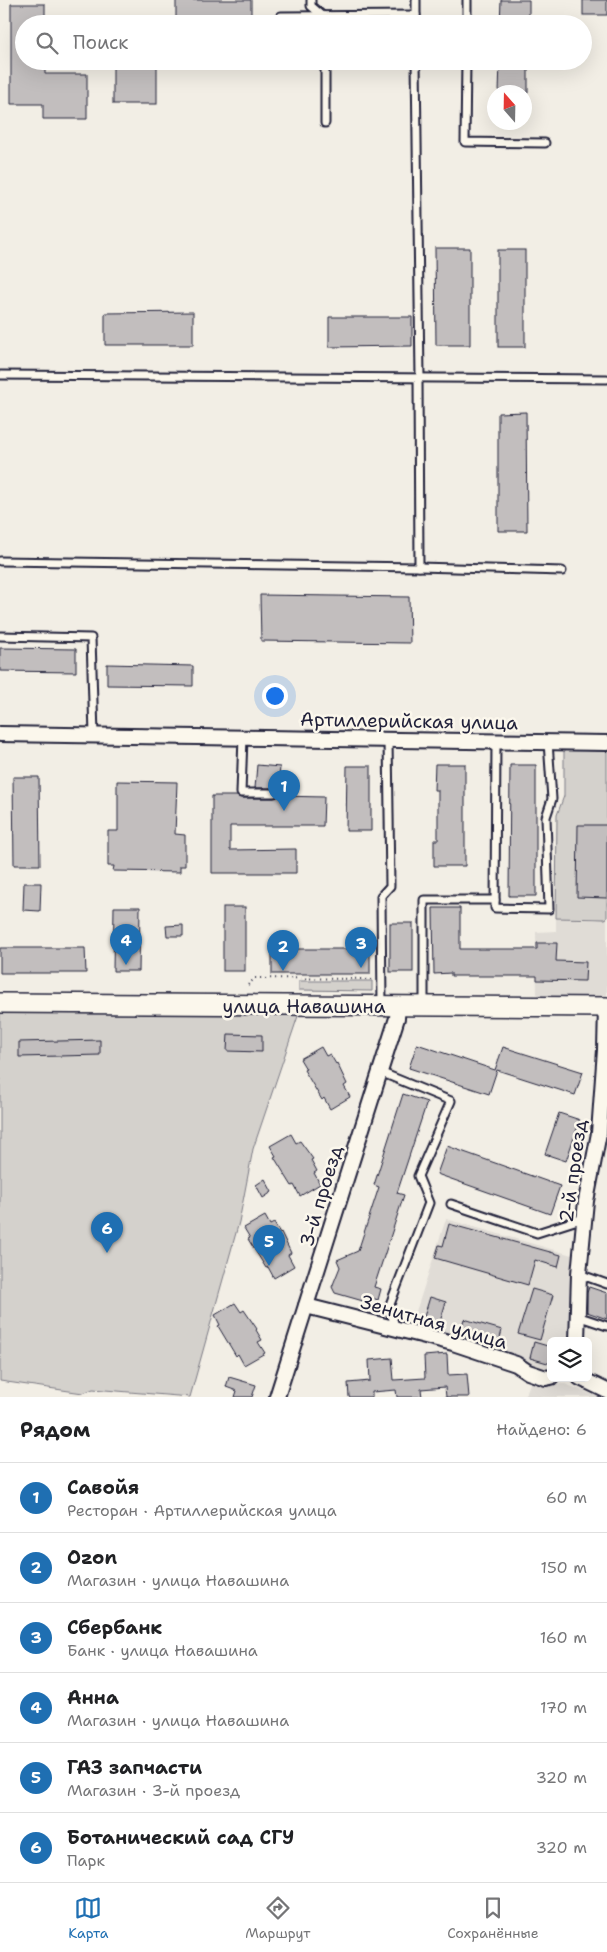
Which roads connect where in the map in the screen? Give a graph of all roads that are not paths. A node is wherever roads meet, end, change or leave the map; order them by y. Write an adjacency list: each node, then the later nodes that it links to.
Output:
1 (311, 0): 4 (lane)
2 (416, 0): 5 (lane)
3 (467, 0): 6 (lane)
4 (319, 15)
5 (416, 15)
6 (467, 15)
7 (325, 70): 10 (lane)
8 (416, 70): 13 (lane)
9 (466, 70): 11 (lane)
10 (325, 123)
11 (545, 143)
12 (0, 375): 13 (lane)
13 (419, 378): 14 (lane); 16 (lane)
14 (607, 379)
15 (0, 562): 16 (lane)
16 (420, 567): 17 (lane)
17 (562, 571)
18 (0, 636): 20 (lane)
19 (0, 734): 20 (street, Артиллерийская улица)
20 (94, 735): 21 (street, Артиллерийская улица)
21 (243, 737): 22 (street, Артиллерийская улица); 26 (lane)
22 (388, 740): 23 (street, Артиллерийская улица); 29 (lane)
23 (496, 741): 24 (street, Артиллерийская улица); 27 (lane)
24 (548, 742): 25 (street, Артиллерийская улица); 27 (lane)
25 (607, 743)
26 (274, 793)
27 (495, 900): 30 (lane)
28 (0, 1004): 29 (main road, улица Навашина)
29 (390, 1006): 30 (main road, улица Навашина); 32 (street, 3-й проезд)
30 (424, 1006): 31 (main road, улица Навашина)
31 (606, 1007): 33 (street, 2-й проезд)
32 (380, 1072): 38 (street, 3-й проезд); 41 (lane)
33 (603, 1134): 35 (street, 2-й проезд)
34 (451, 1204): 35 (lane)
35 (584, 1218): 36 (street, 2-й проезд)
36 (579, 1274): 37 (lane); 39 (street, 2-й проезд)
37 (607, 1284)
38 (306, 1306): 41 (street, Зенитная улица); 46 (street, 3-й проезд)
39 (576, 1316): 40 (lane); 42 (street, 2-й проезд)
40 (607, 1326)
41 (396, 1329): 43 (street, Зенитная улица)
42 (577, 1337)
43 (547, 1378)
44 (590, 1382): 45 (street)
45 (607, 1391)
46 (277, 1397)

